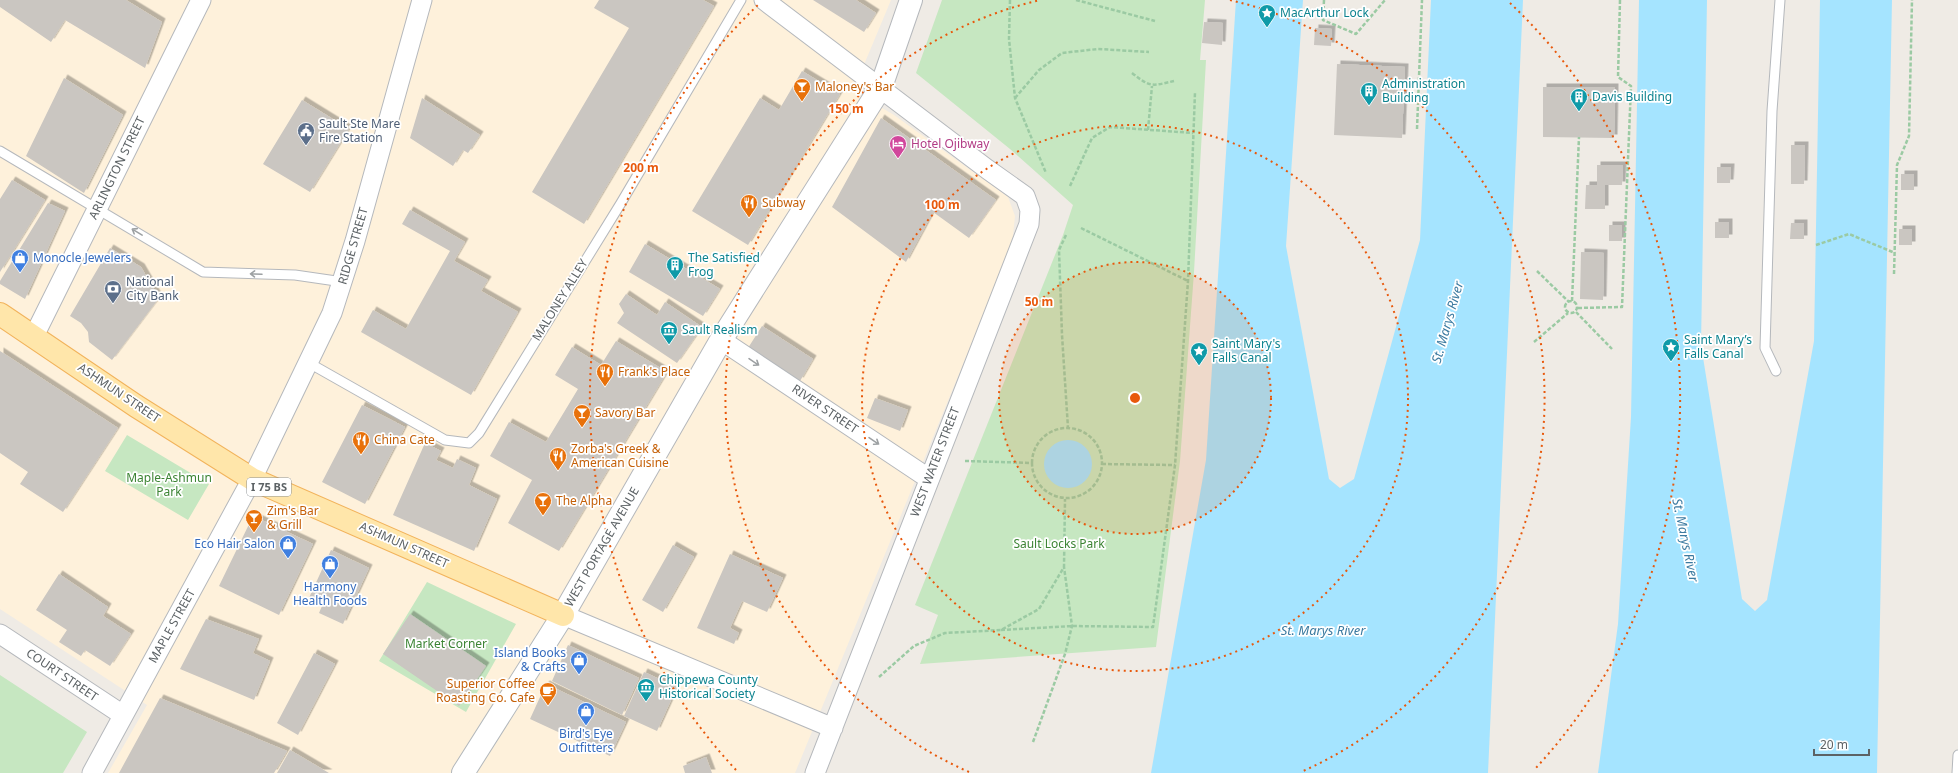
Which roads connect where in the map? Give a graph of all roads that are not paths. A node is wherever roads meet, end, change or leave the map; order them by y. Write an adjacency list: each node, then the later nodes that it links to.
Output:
1 (201, 0): 9 (street, ARLINGTON STREET)
2 (422, 0): 10 (street, RIDGE STREET)
3 (741, 0): 14 (lane, MALONEY ALLEY)
4 (764, 0): 7 (street)
5 (911, 0): 7 (street, WEST PORTAGE AVENUE)
6 (1780, 0): 15 (lane)
7 (880, 87): 13 (street, WEST PORTAGE AVENUE); 16 (street, WEST WATER STREET)
8 (1, 152): 9 (lane)
9 (97, 208): 10 (lane, one-way to 9); 12 (street, ARLINGTON STREET)
10 (343, 282): 14 (street, RIDGE STREET)
11 (0, 314): 12 (main road, ASHMUN STREET / I 75 BS)
12 (34, 336): 17 (main road, ASHMUN STREET / I 75 BS)
13 (721, 340): 16 (street, RIVER STREET, one-way to 16); 18 (street, WEST PORTAGE AVENUE)
14 (309, 363): 17 (street, RIDGE STREET)
15 (1776, 371)
16 (928, 478): 21 (street, WEST WATER STREET)
17 (252, 479): 18 (main road, ASHMUN STREET / I 75 BS); 20 (street, MAPLE STREET)
18 (563, 615): 21 (street, ASHMUN STREET); 24 (street, WEST PORTAGE AVENUE)
19 (0, 634): 20 (street, COURT STREET)
20 (123, 715): 23 (street, MAPLE STREET)
21 (833, 728): 25 (street, WEST WATER STREET)
22 (1958, 755): 26 (lane)
23 (92, 773)
24 (464, 773)
25 (814, 773)
26 (1957, 773)

